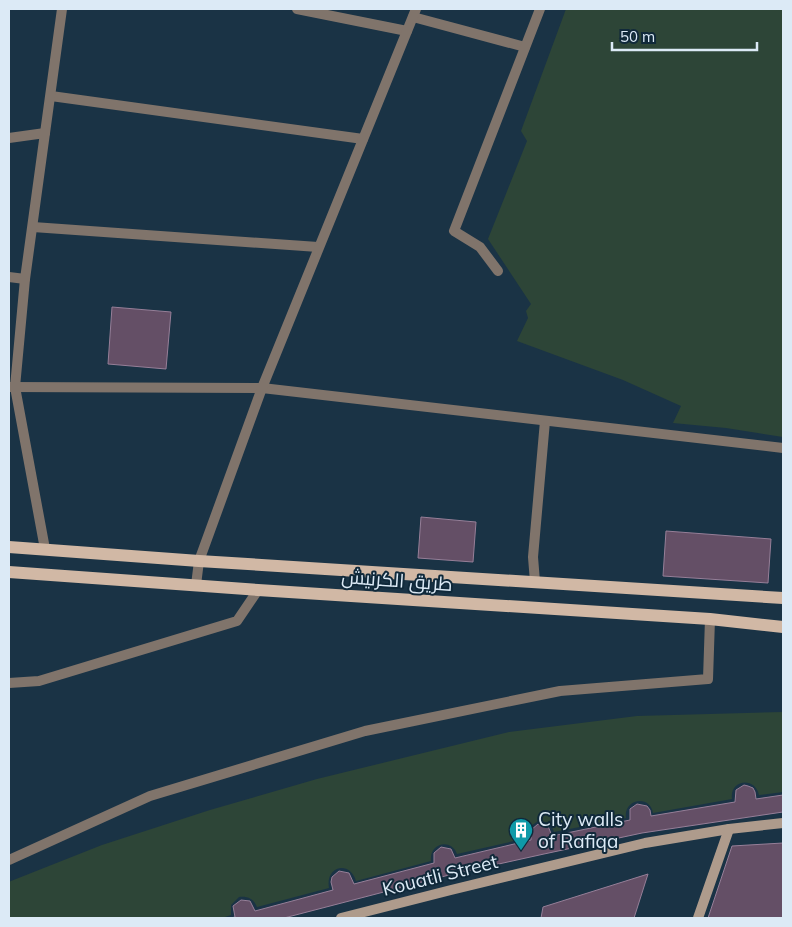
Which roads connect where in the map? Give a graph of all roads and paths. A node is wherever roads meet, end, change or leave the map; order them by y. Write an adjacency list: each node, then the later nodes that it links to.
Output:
1 (62, 9): 7 (street)
2 (298, 9): 5 (street)
3 (540, 9): 6 (street)
4 (414, 13): 5 (street); 6 (street)
5 (407, 31): 10 (street)
6 (525, 47): 13 (street)
7 (51, 96): 8 (street); 10 (street)
8 (45, 133): 9 (street); 11 (street)
9 (9, 138)
10 (363, 139): 12 (street)
11 (32, 227): 12 (street); 15 (street)
12 (318, 247): 17 (street)
13 (498, 270)
14 (9, 277): 15 (street)
15 (25, 279): 16 (street)
16 (12, 387): 17 (street); 21 (street)
17 (262, 388): 18 (street); 22 (street)
18 (545, 421): 19 (street); 24 (street)
19 (783, 448)
20 (9, 547): 21 (main road, طريق الكرنيش)
21 (45, 549): 22 (main road, طريق الكرنيش)
22 (199, 561): 24 (main road, طريق الكرنيش); 25 (street)
23 (9, 572): 25 (main road, طريق الكرنيش)
24 (535, 582): 27 (main road, طريق الكرنيش)
25 (196, 585): 26 (main road, طريق الكرنيش)
26 (258, 590): 28 (main road, طريق الكرنيش); 30 (street)
27 (783, 598)
28 (710, 619): 29 (main road, طريق الكرنيش); 33 (street)
29 (783, 627)
30 (9, 683)
31 (783, 823): 32 (street, Kouatli Street)
32 (729, 829): 34 (street, Kouatli Street); 35 (street)
33 (9, 860)
34 (341, 918)
35 (698, 918)

